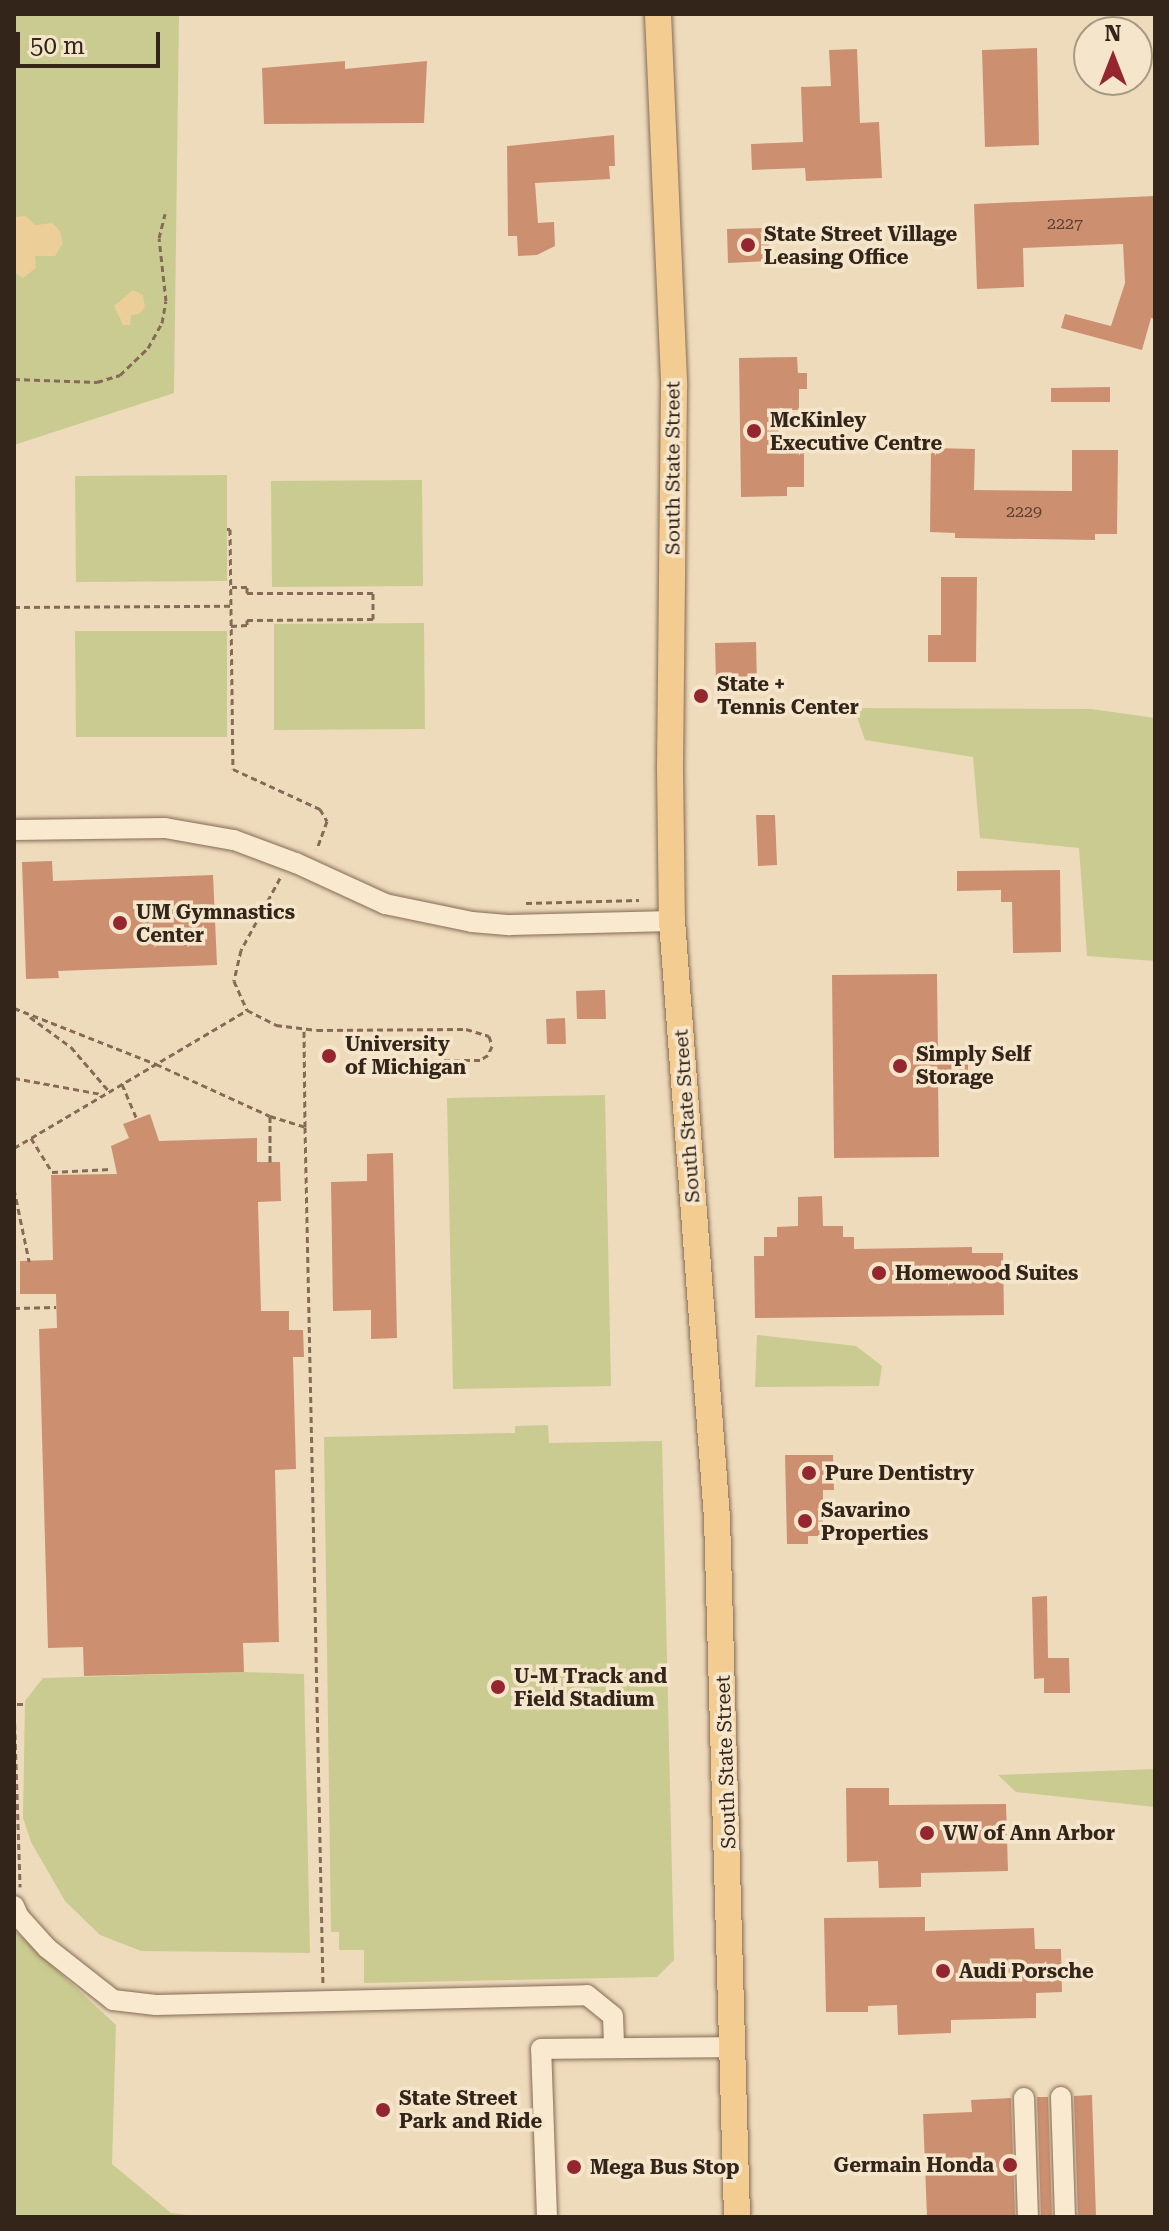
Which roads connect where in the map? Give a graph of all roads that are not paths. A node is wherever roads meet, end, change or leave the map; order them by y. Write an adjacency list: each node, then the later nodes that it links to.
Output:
1 (658, 14): 3 (main road, South State Street)
2 (14, 830): 3 (lane)
3 (672, 921): 5 (main road, South State Street)
4 (18, 1899): 6 (lane)
5 (733, 2047): 6 (lane); 9 (main road, South State Street)
6 (614, 2048): 8 (lane)
7 (1061, 2097): 12 (lane)
8 (547, 2217)
9 (737, 2217)
10 (1017, 2217): 11 (lane)
11 (1028, 2217)
12 (1065, 2217)

